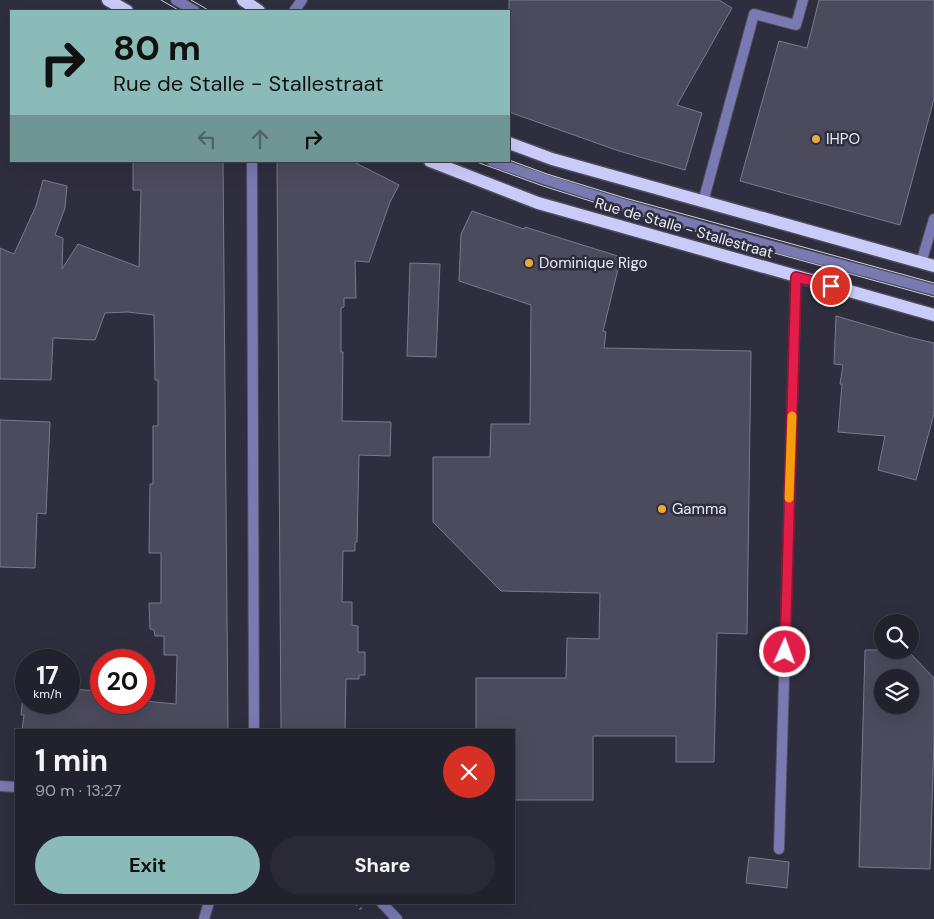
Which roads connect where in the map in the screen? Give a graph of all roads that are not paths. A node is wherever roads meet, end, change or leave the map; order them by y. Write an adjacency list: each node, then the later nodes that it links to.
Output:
1 (108, 0): 5 (main road)
2 (176, 0): 6 (street)
3 (242, 0): 7 (main road)
4 (803, 0): 12 (street)
5 (125, 10)
6 (193, 10)
7 (257, 10)
8 (510, 143): 12 (main road, Rue de Stalle - Stallestraat)
9 (252, 162): 18 (street)
10 (433, 162): 15 (main road, Rue de Stalle - Stallestraat)
11 (495, 162): 16 (street, Rue de Stalle - Stallestraat)
12 (703, 202): 14 (main road, Rue de Stalle - Stallestraat)
13 (934, 219): 14 (street)
14 (928, 264)
15 (796, 277): 17 (main road, Rue de Stalle - Stallestraat); 21 (street)
16 (934, 290)
17 (934, 315)
18 (254, 729)
19 (0, 786): 20 (street)
20 (15, 787)
21 (779, 849)
22 (208, 904): 24 (street)
23 (383, 904): 25 (street)
24 (204, 919)
25 (397, 919)

